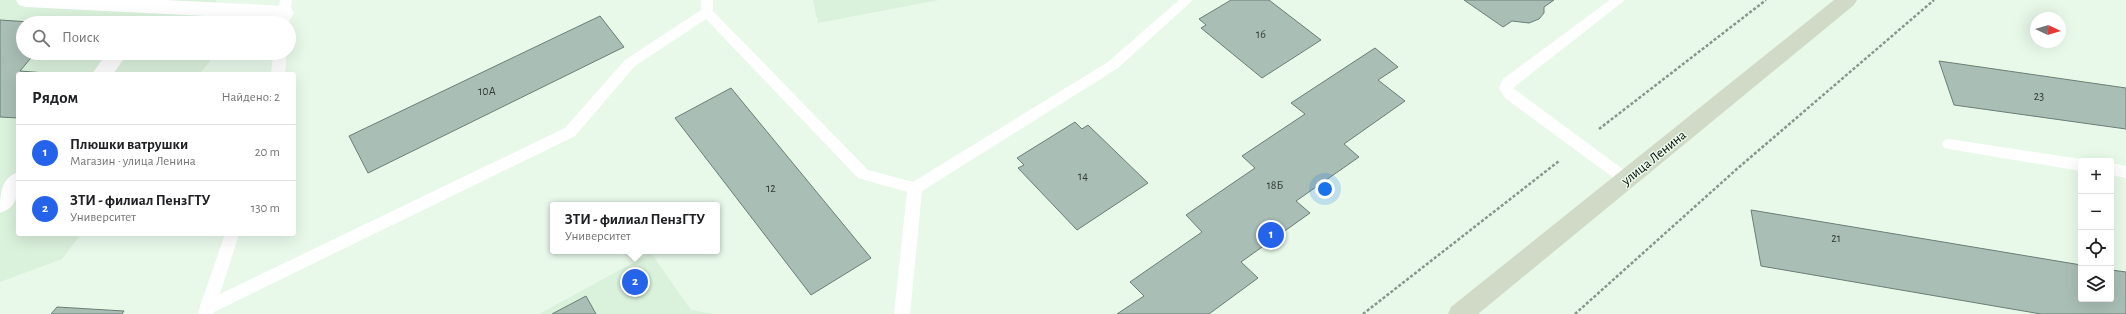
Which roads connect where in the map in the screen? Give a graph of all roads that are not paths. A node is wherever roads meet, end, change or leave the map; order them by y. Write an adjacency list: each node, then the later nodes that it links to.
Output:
1 (26, 0): 6 (street)
2 (1187, 0): 19 (lane)
3 (1619, 0): 17 (lane)
4 (1843, 1): 17 (main road, улица Ленина)
5 (707, 6): 19 (lane); 22 (lane)
6 (155, 7): 7 (street); 8 (street)
7 (284, 12)
8 (148, 16)
9 (113, 60): 11 (street)
10 (279, 60): 12 (lane)
11 (104, 72)
12 (278, 72)
13 (1949, 144): 14 (lane)
14 (2078, 165)
15 (2114, 170): 16 (lane)
16 (2126, 172)
17 (1627, 180): 24 (main road, улица Ленина)
18 (16, 184): 20 (street)
19 (915, 188): 23 (lane)
20 (0, 204)
21 (231, 236): 22 (lane)
22 (206, 311)
23 (902, 314)
24 (1460, 314)

